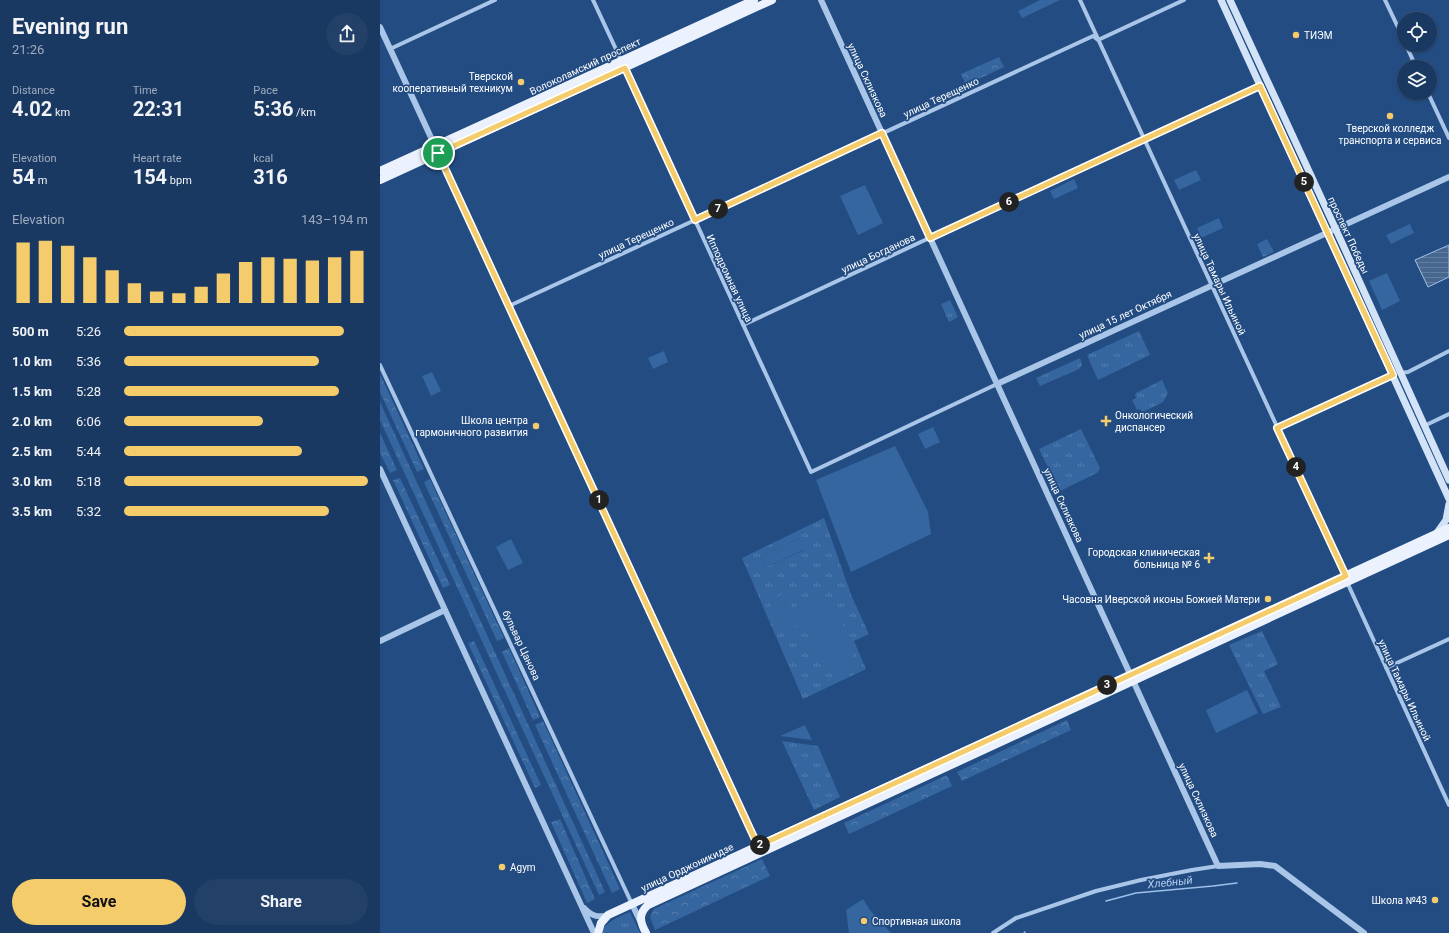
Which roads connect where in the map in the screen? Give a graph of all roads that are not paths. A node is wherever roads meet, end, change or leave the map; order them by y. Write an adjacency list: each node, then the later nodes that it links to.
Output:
1 (495, 0): 14 (street)
2 (593, 0): 15 (street, Ипподромная улица)
3 (754, 0): 15 (main road, Волоколамский проспект)
4 (772, 0): 15 (main road, Волоколамский проспект)
5 (821, 0): 18 (street, улица Склизкова)
6 (1080, 0): 13 (street, улица Тамары Ильиной)
7 (1184, 0): 13 (street, улица Терещенко)
8 (1221, 0): 16 (main road, проспект Победы)
9 (1230, 0): 26 (main road, проспект Победы)
10 (1385, 0): 11 (street)
11 (1397, 25)
12 (380, 27): 14 (street)
13 (1098, 40): 18 (street, улица Терещенко); 20 (street, улица Тамары Ильиной)
14 (390, 49): 21 (street)
15 (623, 64): 21 (main road, Волоколамский проспект); 25 (street, Ипподромная улица)
16 (1260, 86): 20 (street, улица Богданова); 27 (main road, проспект Победы)
17 (1431, 100): 19 (street)
18 (882, 133): 25 (street, улица Терещенко); 28 (street, улица Склизкова)
19 (1449, 138)
20 (1144, 140): 28 (street, улица Богданова); 29 (street, улица Тамары Ильиной)
21 (437, 149): 22 (main road, Волоколамский проспект); 24 (main road, Волоколамский проспект); 30 (street)
22 (380, 171)
23 (1449, 177): 26 (street, улица 15 лет Октября)
24 (380, 180)
25 (695, 220): 30 (street, улица Терещенко); 31 (street, Ипподромная улица)
26 (1336, 229): 27 (street, улица 15 лет Октября); 34 (main road, проспект Победы)
27 (1327, 233): 29 (street, улица 15 лет Октября); 35 (main road, проспект Победы)
28 (930, 238): 31 (street, улица Богданова); 36 (street, улица Склизкова)
29 (1212, 286): 36 (street, улица 15 лет Октября); 39 (street, улица Тамары Ильиной)
30 (509, 306): 57 (street)
31 (743, 325): 41 (street, Ипподромная улица)
32 (1449, 351): 34 (street)
33 (380, 365): 60 (street, бульвар Цанова)
34 (1400, 373): 38 (main road, проспект Победы)
35 (1393, 375): 39 (street); 43 (main road, проспект Победы)
36 (997, 384): 41 (street, улица 15 лет Октября); 53 (street, улица Склизкова)
37 (1449, 414): 38 (street)
38 (1424, 426): 42 (main road, проспект Победы)
39 (1277, 428): 48 (street, улица Тамары Ильиной)
40 (380, 469): 49 (street)
41 (811, 472)
42 (1449, 480)
43 (1449, 501): 46 (main road)
44 (1449, 528): 46 (main road, улица Орджоникидзе)
45 (1449, 535): 46 (main road, улица Орджоникидзе)
46 (1437, 537): 47 (main road); 48 (main road, улица Орджоникидзе)
47 (1449, 540)
48 (1346, 579): 52 (street, улица Тамары Ильиной); 53 (main road, улица Орджоникидзе)
49 (445, 610): 51 (street); 59 (street)
50 (1449, 639): 52 (street)
51 (380, 641)
52 (1386, 668): 55 (street, улица Тамары Ильиной)
53 (1132, 678): 54 (main road, улица Орджоникидзе); 56 (main road, улица Орджоникидзе); 58 (street, улица Склизкова)
54 (847, 805): 56 (main road); 57 (main road, улица Орджоникидзе)
55 (1449, 805)
56 (843, 814): 62 (main road, улица Орджоникидзе)
57 (758, 846): 60 (main road, улица Орджоникидзе)
58 (1218, 866): 66 (street); 67 (street)
59 (581, 904): 61 (street); 63 (street)
60 (632, 904): 61 (main road, улица Орджоникидзе); 62 (street, бульвар Цанова)
61 (608, 915): 64 (main road)
62 (641, 923): 65 (main road, бульвар Цанова)
63 (594, 933)
64 (598, 933)
65 (646, 933)
66 (993, 933)
67 (1364, 933)

